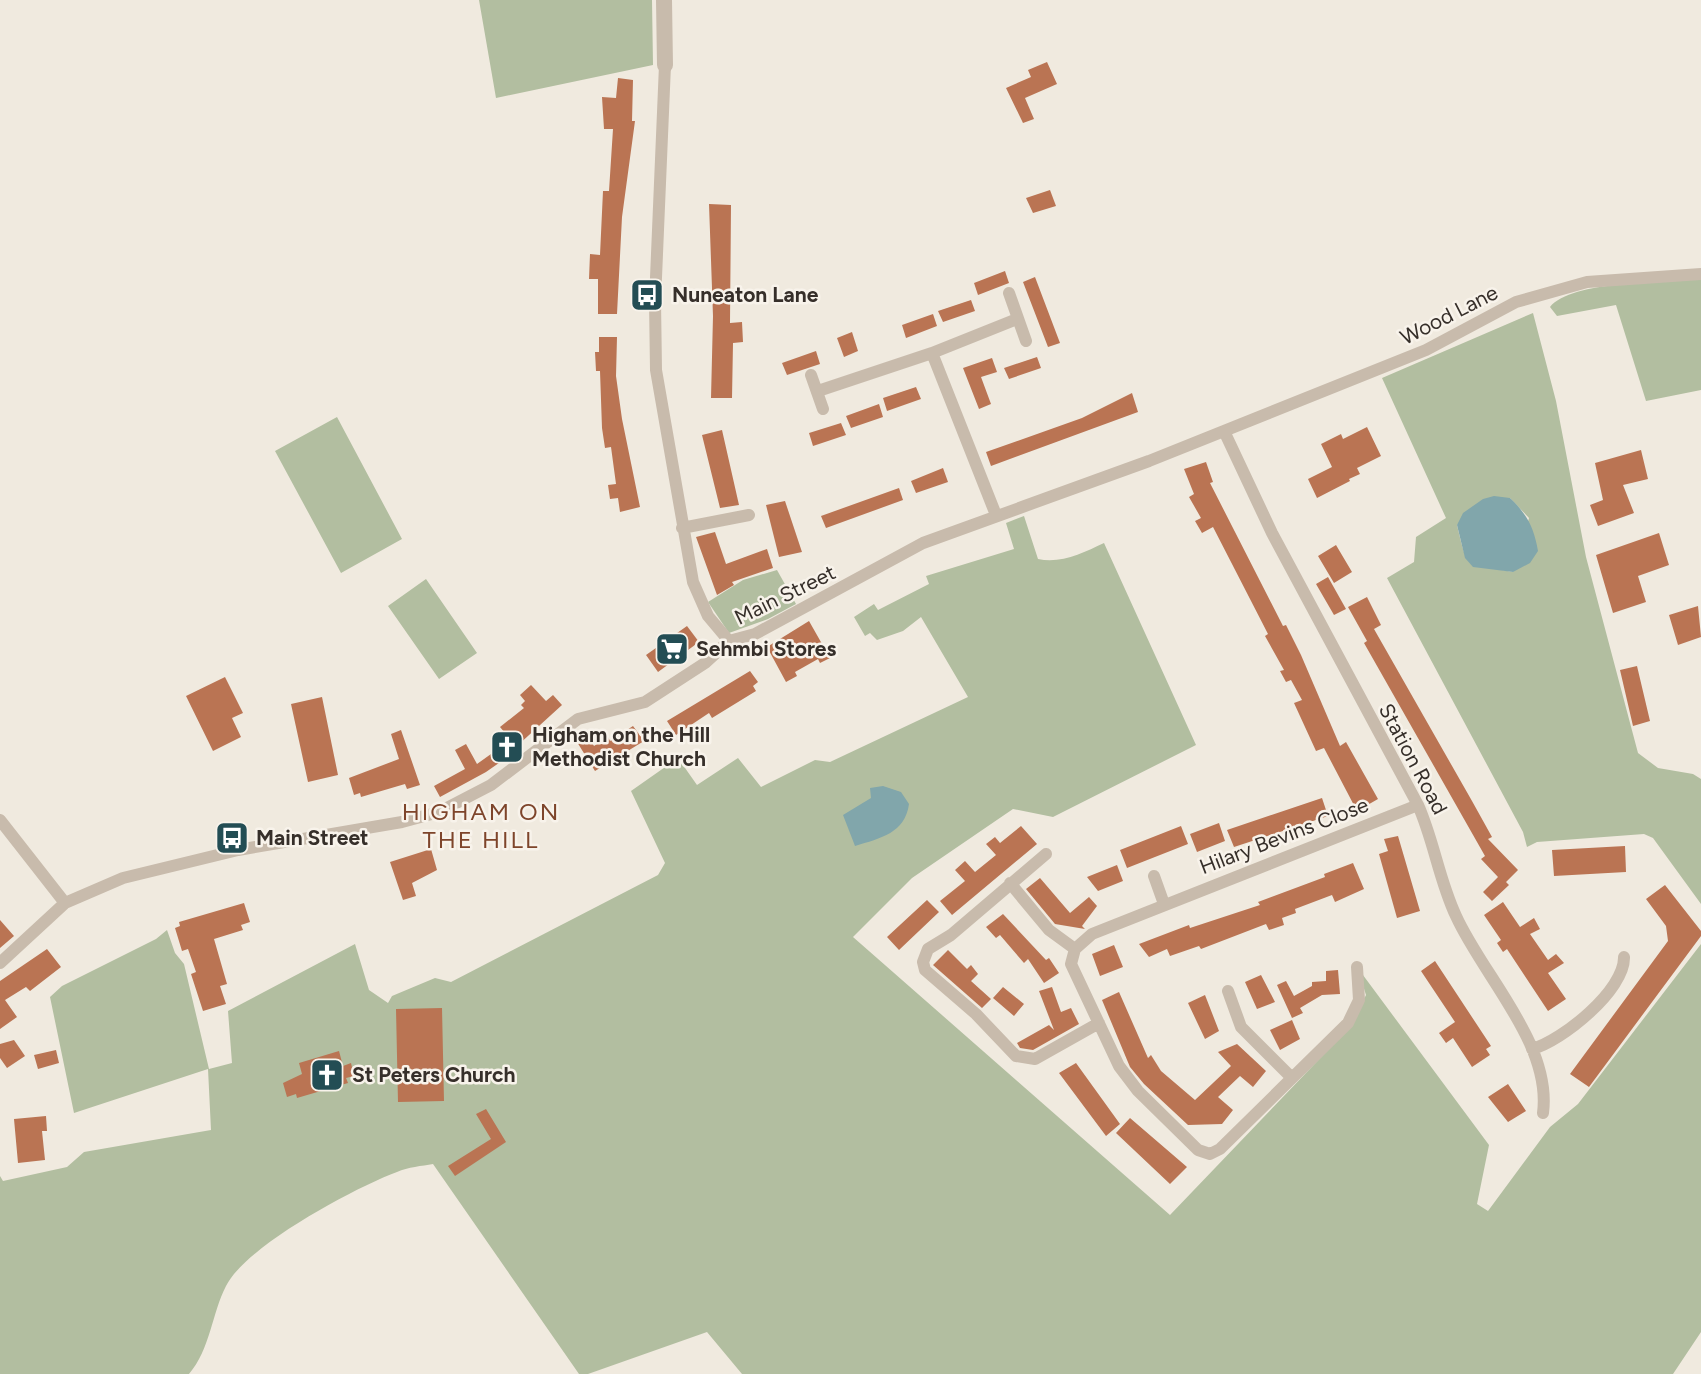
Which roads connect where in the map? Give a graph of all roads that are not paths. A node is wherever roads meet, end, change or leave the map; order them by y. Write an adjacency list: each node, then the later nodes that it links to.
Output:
1 (664, 0): 2 (street)
2 (665, 65): 14 (street)
3 (1701, 274): 11 (street, Wood Lane)
4 (1009, 293): 5 (street)
5 (1017, 319): 6 (street); 7 (street)
6 (1026, 341)
7 (932, 352): 9 (street); 13 (street)
8 (811, 374): 9 (street)
9 (818, 391): 10 (street)
10 (823, 409)
11 (1224, 431): 13 (street, Main Street); 16 (street, Station Road)
12 (749, 515): 14 (street)
13 (996, 515): 15 (street, Main Street)
14 (682, 528): 15 (street)
15 (729, 641): 21 (street, Main Street)
16 (1418, 805): 22 (street, Hilary Bevins Close); 29 (street, Station Road)
17 (0, 820): 21 (street)
18 (1046, 855): 20 (street)
19 (1154, 876): 22 (street)
20 (1010, 883): 23 (street); 28 (street)
21 (65, 904): 25 (street, Main Street)
22 (1164, 904): 23 (street, Hilary Bevins Close)
23 (1075, 949): 28 (street)
24 (1624, 957): 29 (street)
25 (0, 963)
26 (1357, 967): 30 (street)
27 (1228, 991): 30 (street)
28 (1099, 1023): 30 (street)
29 (1532, 1049): 31 (street, Station Road)
30 (1291, 1077)
31 (1543, 1113)

